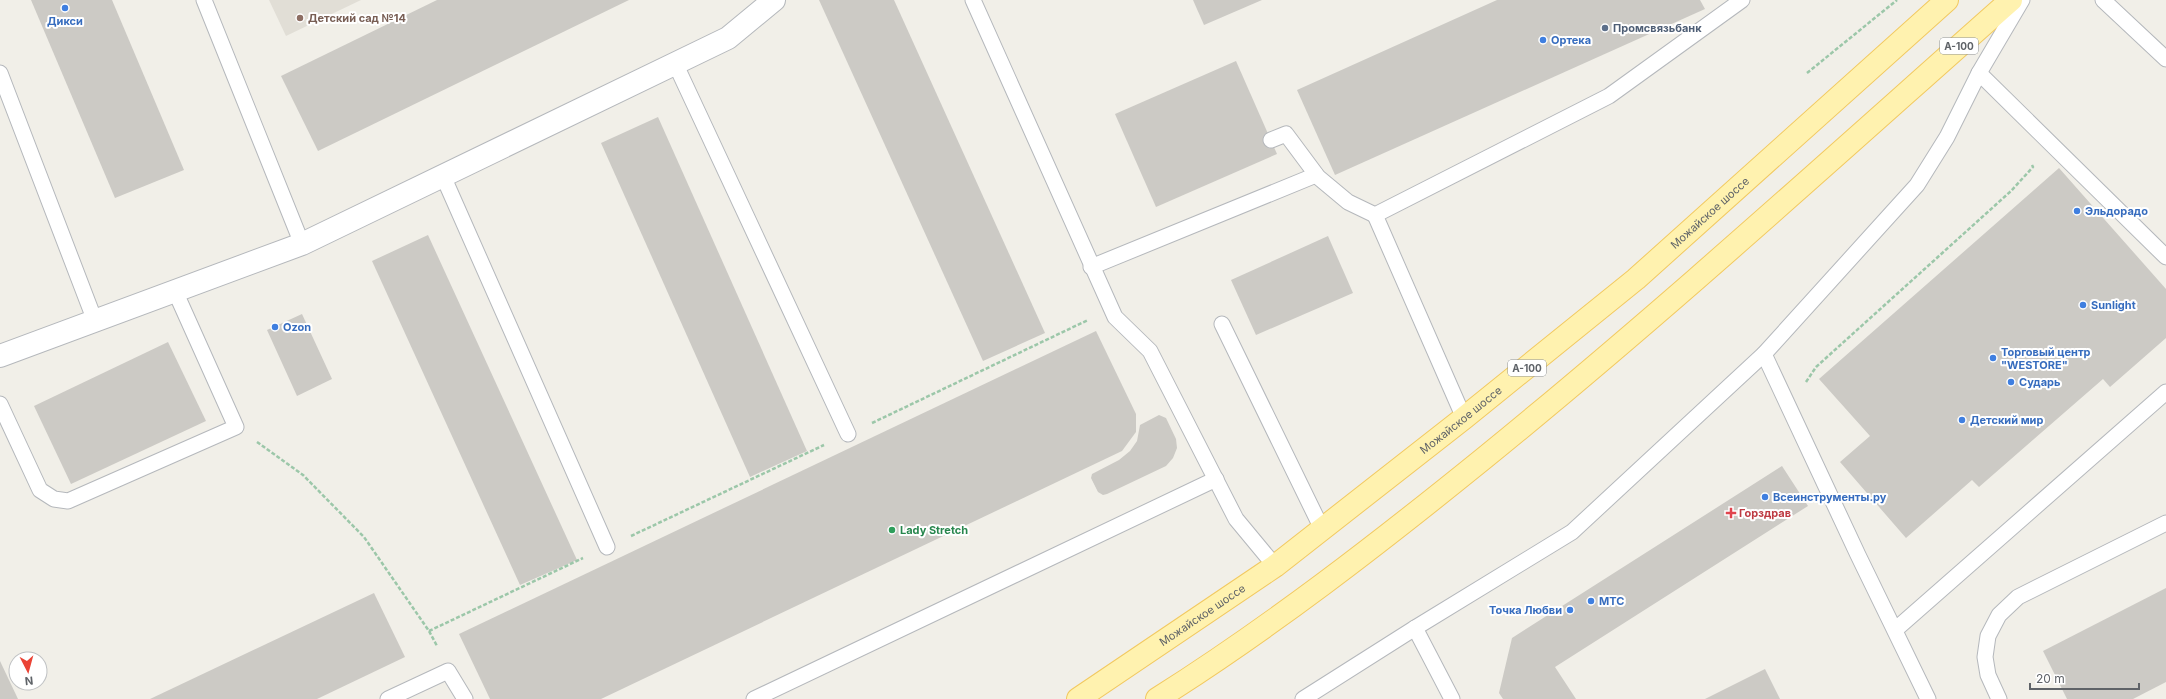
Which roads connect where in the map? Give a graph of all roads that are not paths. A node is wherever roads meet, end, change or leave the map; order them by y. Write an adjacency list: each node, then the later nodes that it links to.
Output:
1 (204, 0): 17 (lane)
2 (774, 0): 10 (street)
3 (973, 0): 19 (lane)
4 (1742, 0): 16 (lane)
5 (1947, 0): 27 (main road, Можайское шоссе / А-100)
6 (2011, 0): 40 (main road, А-100)
7 (2022, 0): 12 (lane)
8 (2103, 0): 9 (lane)
9 (2166, 59)
10 (675, 63): 15 (street); 28 (lane)
11 (0, 73): 21 (lane)
12 (1979, 73): 18 (lane); 23 (lane)
13 (1271, 140): 14 (lane)
14 (1316, 175): 16 (lane); 19 (lane)
15 (444, 176): 17 (street); 32 (lane)
16 (1375, 215): 27 (lane)
17 (302, 244): 20 (street)
18 (2166, 257)
19 (1091, 267): 29 (lane)
20 (175, 292): 21 (street); 26 (lane)
21 (95, 321): 24 (street)
22 (1222, 324): 31 (lane)
23 (1764, 354): 34 (lane); 35 (lane)
24 (0, 356)
25 (2166, 392): 35 (lane)
26 (0, 404)
27 (1464, 418): 31 (main road, Можайское шоссе / А-100)
28 (848, 434)
29 (1216, 479): 33 (lane); 38 (lane)
30 (2166, 523): 44 (lane)
31 (1322, 529): 33 (main road, Можайское шоссе / А-100)
32 (607, 547)
33 (1274, 566): 39 (main road, Можайское шоссе / А-100)
34 (1415, 628): 41 (lane); 42 (lane)
35 (1895, 630): 43 (lane)
36 (388, 699): 37 (lane)
37 (465, 699)
38 (754, 699)
39 (1078, 699)
40 (1157, 699)
41 (1303, 699)
42 (1452, 699)
43 (1928, 699)
44 (1999, 699)

